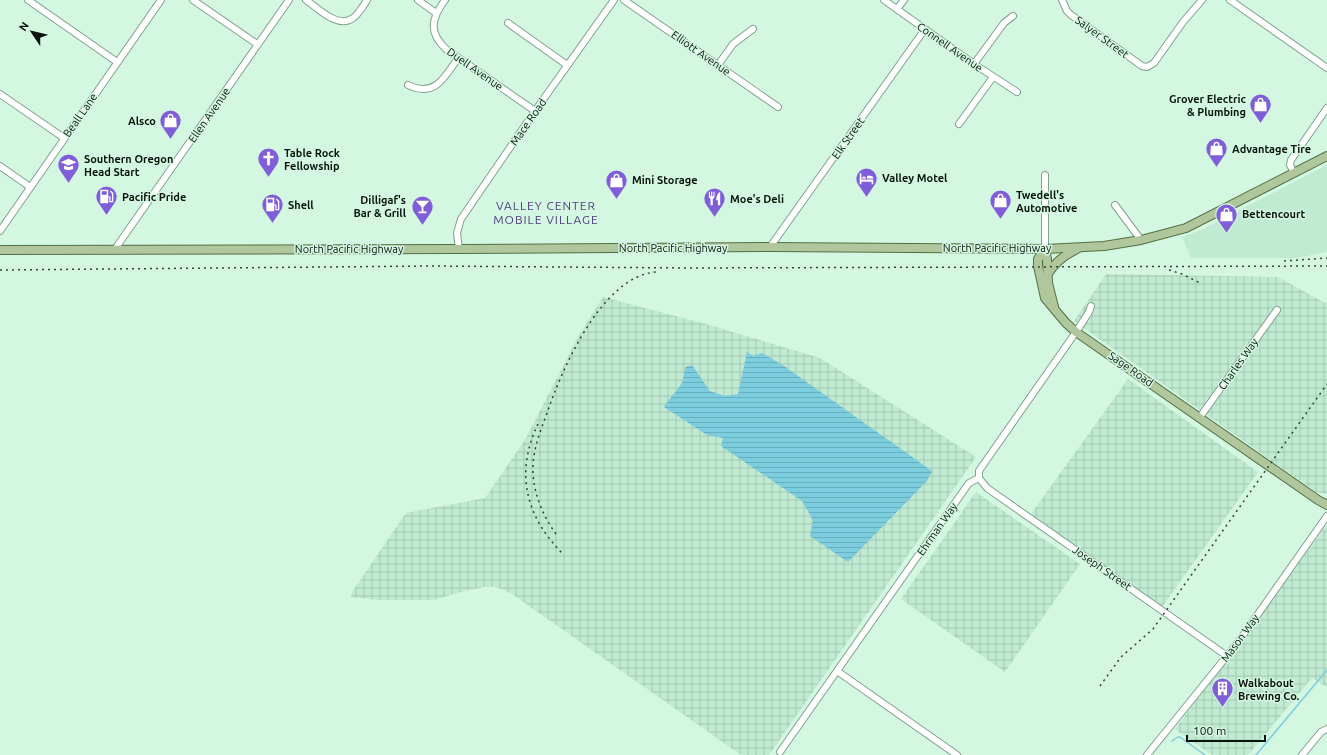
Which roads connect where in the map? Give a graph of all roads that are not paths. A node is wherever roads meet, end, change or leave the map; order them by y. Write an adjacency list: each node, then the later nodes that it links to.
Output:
1 (28, 0): 24 (street)
2 (161, 0): 24 (street, Beall Lane)
3 (193, 0): 22 (street)
4 (289, 0): 22 (street, Ellen Avenue)
5 (306, 0): 6 (street)
6 (367, 0)
7 (418, 0): 17 (street)
8 (445, 0): 17 (street)
9 (614, 0): 26 (street, Mace Road)
10 (624, 0): 27 (street, Elliott Avenue)
11 (884, 0): 16 (street, Connell Avenue)
12 (904, 0): 16 (street)
13 (1062, 0): 14 (street, Salyer Street)
14 (1202, 0)
15 (1230, 0): 28 (street)
16 (897, 9): 21 (street, Connell Avenue)
17 (436, 13): 23 (street, Duell Avenue)
18 (1013, 16): 25 (street)
19 (508, 23): 26 (street)
20 (753, 29): 27 (street)
21 (925, 29): 25 (street, Connell Avenue); 46 (street, Elk Street)
22 (257, 44): 48 (street, Ellen Avenue)
23 (458, 58): 30 (street); 35 (street, Duell Avenue)
24 (117, 62): 37 (street, Beall Lane)
25 (974, 64): 29 (street, Connell Avenue)
26 (567, 65): 35 (street, Mace Road)
27 (718, 65): 33 (street, Elliott Avenue)
28 (1327, 68)
29 (993, 77): 31 (street, Connell Avenue); 36 (street)
30 (408, 85)
31 (1017, 92)
32 (0, 94): 37 (street)
33 (778, 107)
34 (1327, 108): 40 (street)
35 (535, 111): 49 (street, Mace Road)
36 (959, 124)
37 (64, 138): 42 (street, Beall Lane)
38 (1327, 156): 40 (main road, North Pacific Highway)
39 (0, 166): 42 (street)
40 (1294, 173): 45 (main road, North Pacific Highway)
41 (1045, 175): 50 (street, Sage Road)
42 (30, 187): 44 (street, Beall Lane)
43 (1115, 205): 45 (street)
44 (0, 231)
45 (1141, 240): 47 (main road, North Pacific Highway)
46 (770, 247): 49 (main road, North Pacific Highway); 50 (main road, North Pacific Highway)
47 (1081, 247): 50 (main road, North Pacific Highway); 52 (main road)
48 (115, 249): 49 (main road, North Pacific Highway); 51 (main road, North Pacific Highway)
49 (459, 249)
50 (1045, 249): 52 (main road); 54 (main road, Sage Road)
51 (0, 250)
52 (1047, 275): 54 (main road)
53 (1091, 306): 56 (street)
54 (1054, 309): 56 (main road, Sage Road)
55 (1277, 310): 57 (street, Charles Way)
56 (1076, 332): 57 (main road, Sage Road); 58 (street)
57 (1200, 417): 59 (main road, Sage Road)
58 (979, 478): 61 (street, Joseph Street); 62 (street, Ehrman Way)
59 (1327, 505)
60 (1327, 516): 61 (street, Mason Way)
61 (1227, 656): 66 (street, Mason Way)
62 (837, 671): 64 (street, Ehrman Way); 65 (street)
63 (1327, 728): 67 (street)
64 (780, 752)
65 (957, 755)
66 (1147, 755)
67 (1302, 755)

